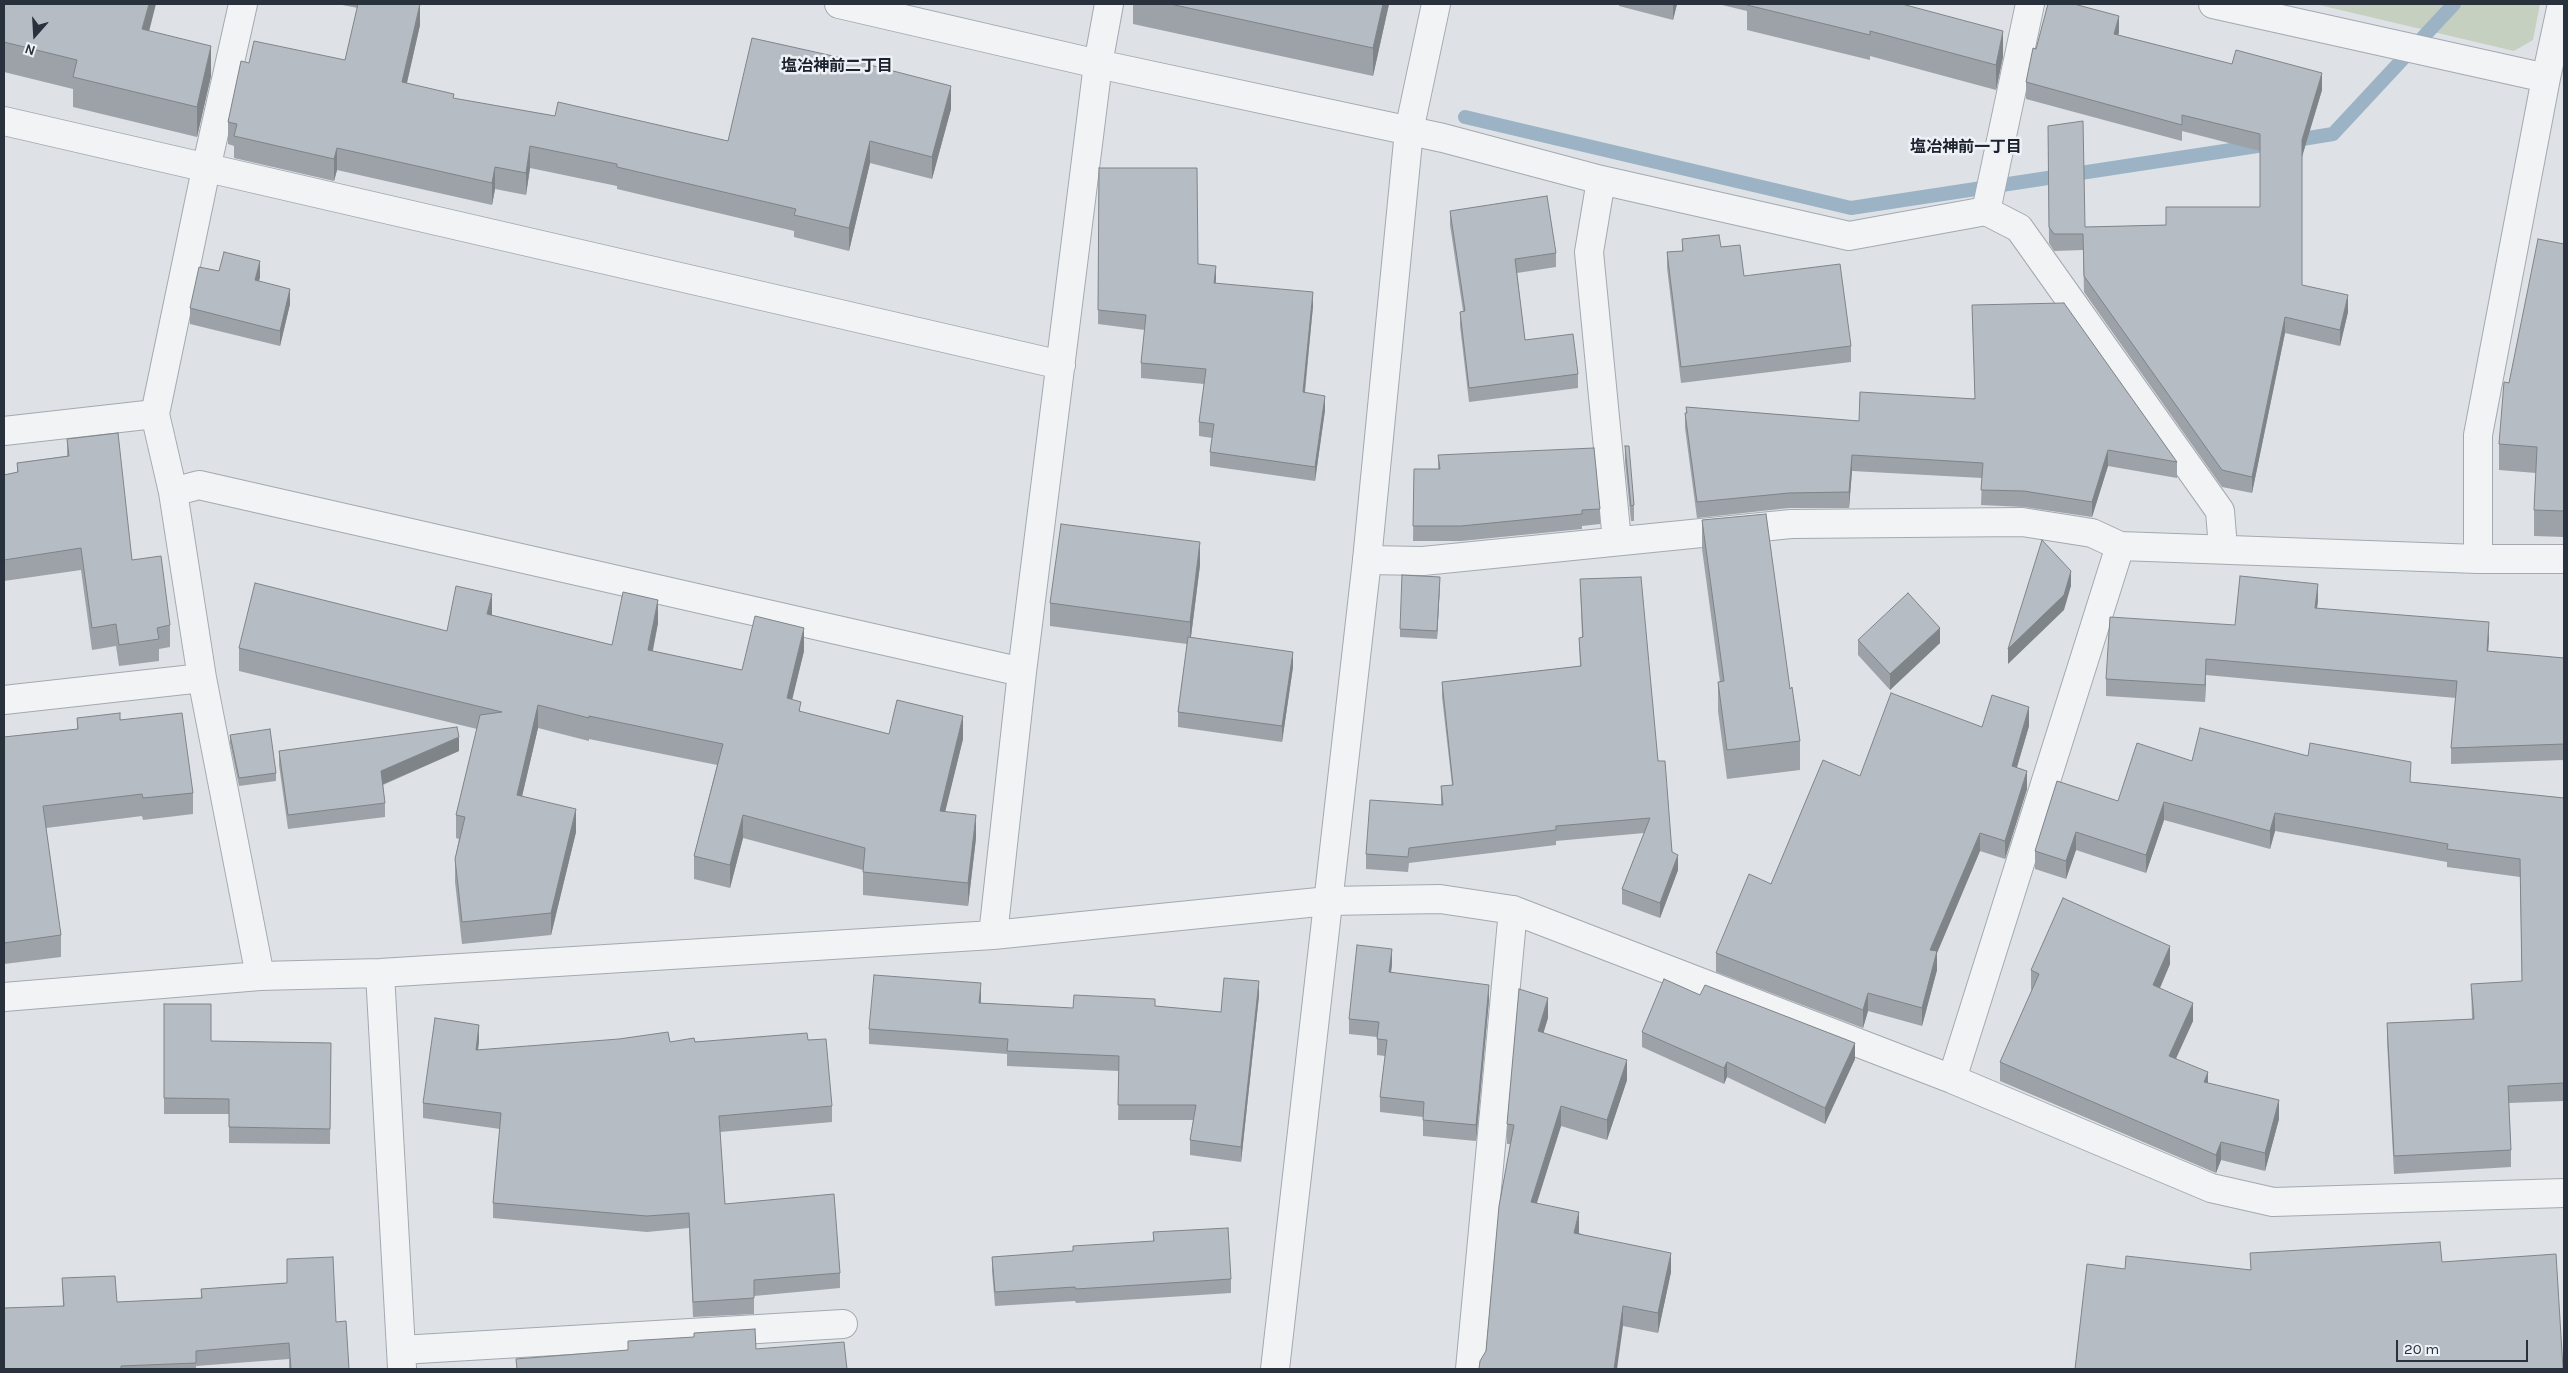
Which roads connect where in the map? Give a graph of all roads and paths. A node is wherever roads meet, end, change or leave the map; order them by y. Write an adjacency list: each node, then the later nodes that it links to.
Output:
1 (244, 4): 12 (street)
2 (839, 4): 8 (street)
3 (1109, 4): 8 (street)
4 (1436, 4): 11 (street)
5 (2030, 4): 14 (street)
6 (2213, 4): 9 (street)
7 (2562, 4): 9 (street)
8 (1098, 64): 11 (street); 15 (street)
9 (2546, 78): 22 (street)
10 (4, 121): 12 (street)
11 (1409, 131): 13 (street); 24 (street)
12 (206, 169): 15 (street); 16 (street)
13 (1600, 180): 14 (street); 19 (street)
14 (1986, 212): 21 (street)
15 (1061, 366): 25 (street)
16 (155, 414): 17 (street); 18 (street)
17 (4, 431)
18 (173, 492): 25 (street); 26 (street)
19 (1617, 541): 20 (street); 24 (street)
20 (2120, 546): 21 (street); 34 (street)
21 (2223, 548): 22 (street)
22 (2478, 559): 23 (street)
23 (2564, 559)
24 (1367, 560): 28 (street)
25 (1022, 672): 30 (street)
26 (202, 678): 27 (street); 32 (street)
27 (4, 700)
28 (1328, 902): 29 (street); 30 (street); 38 (street)
29 (1513, 910): 34 (street); 39 (street)
30 (993, 935): 31 (street)
31 (380, 973): 32 (street); 37 (street)
32 (260, 976): 33 (street)
33 (4, 997)
34 (1952, 1079): 35 (street)
35 (2564, 1193)
36 (843, 1324): 37 (street)
37 (401, 1360)
38 (1275, 1369)
39 (1470, 1369)

